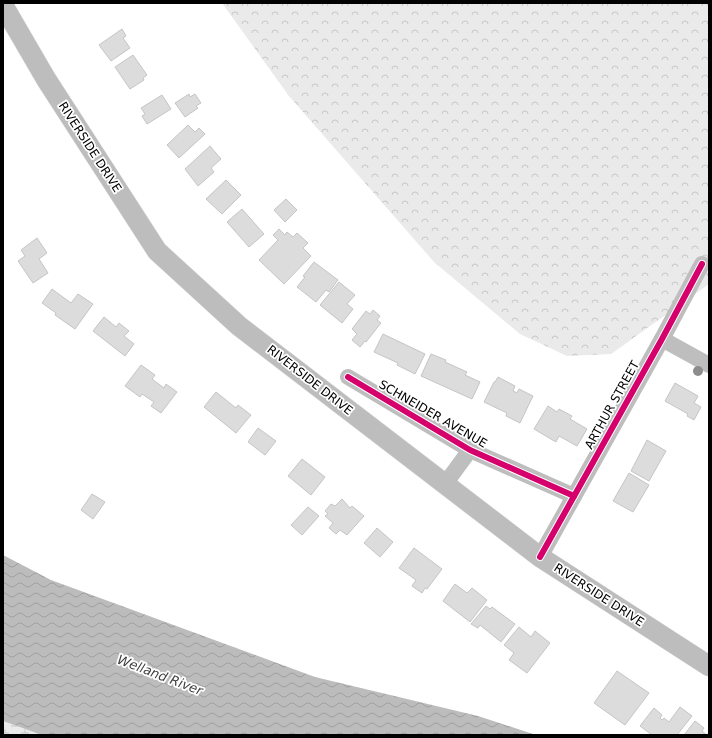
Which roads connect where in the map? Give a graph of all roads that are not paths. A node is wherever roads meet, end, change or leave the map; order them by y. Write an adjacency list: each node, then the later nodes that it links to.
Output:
1 (3, 5): 7 (main road, RIVERSIDE DRIVE)
2 (702, 264): 3 (street, ARTHUR STREET)
3 (662, 339): 4 (street); 8 (street, ARTHUR STREET)
4 (709, 365)
5 (348, 377): 6 (street, SCHNEIDER AVENUE)
6 (470, 450): 7 (street); 8 (street, SCHNEIDER AVENUE)
7 (445, 484): 9 (main road, RIVERSIDE DRIVE)
8 (574, 496): 9 (street, ARTHUR STREET)
9 (540, 557): 10 (main road, RIVERSIDE DRIVE)
10 (709, 666)

